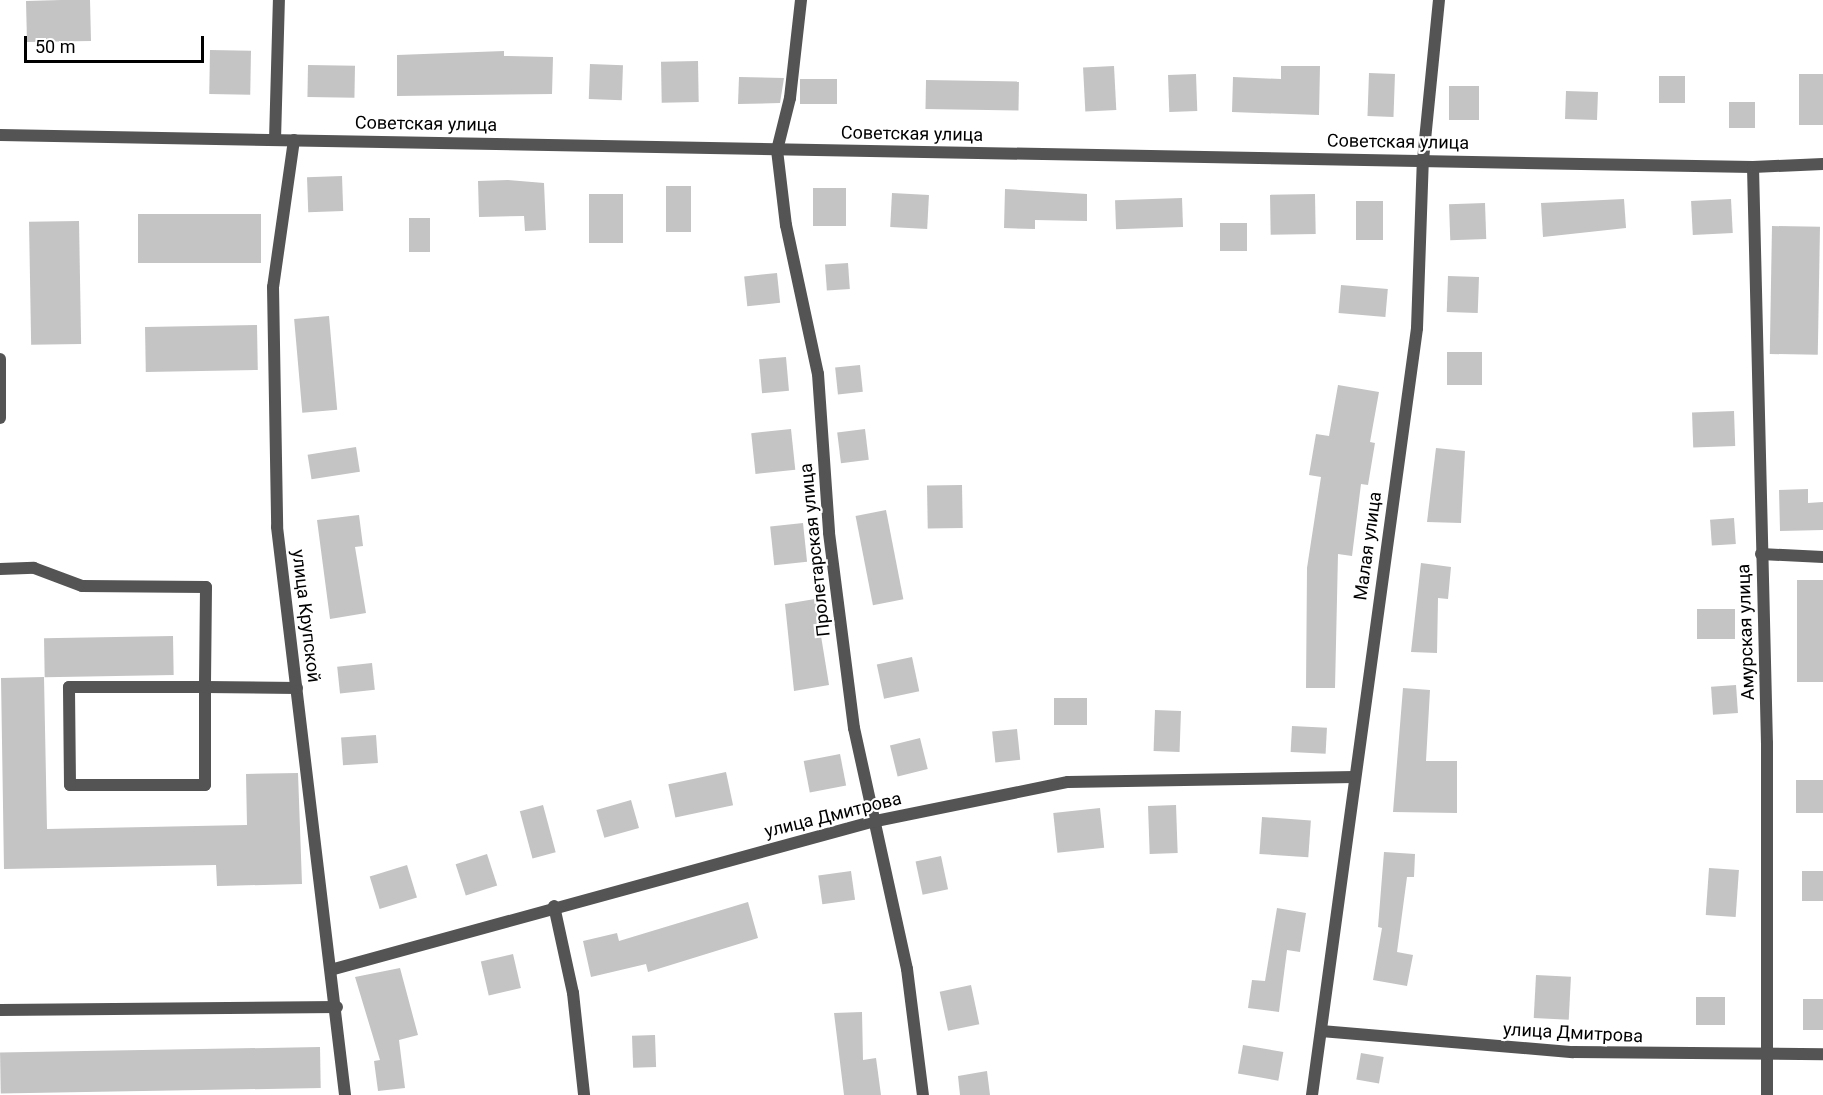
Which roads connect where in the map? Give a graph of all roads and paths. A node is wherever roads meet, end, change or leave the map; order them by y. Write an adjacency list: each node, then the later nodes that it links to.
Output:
1 (279, 0): 5 (street)
2 (801, 0): 7 (street, Пролетарская улица)
3 (1439, 0): 8 (street, Малая улица)
4 (0, 135): 5 (street, Советская улица)
5 (275, 140): 6 (street, Советская улица)
6 (294, 140): 7 (street, Советская улица); 17 (street, улица Крупской)
7 (777, 150): 8 (street, Советская улица); 19 (street, Пролетарская улица)
8 (1423, 160): 10 (street, Советская улица); 18 (street, Малая улица)
9 (1823, 164): 10 (street, Советская улица)
10 (1753, 167): 13 (street, Амурская улица)
11 (0, 359): 12 (street)
12 (0, 418)
13 (1761, 554): 14 (street); 25 (street, Амурская улица)
14 (1823, 557)
15 (0, 569): 16 (street)
16 (206, 687): 16 (street); 17 (street)
17 (297, 688): 21 (street, улица Крупской)
18 (1354, 777): 19 (street, улица Дмитрова); 24 (street, Малая улица)
19 (871, 822): 20 (street, улица Дмитрова); 29 (street, Пролетарская улица)
20 (554, 906): 21 (street, улица Дмитрова); 28 (street)
21 (334, 969): 22 (street, улица Крупской)
22 (337, 1007): 23 (street); 27 (street, улица Крупской)
23 (0, 1010)
24 (1322, 1031): 25 (street, улица Дмитрова); 30 (street, Малая улица)
25 (1767, 1054): 26 (street, улица Дмитрова); 31 (street, Амурская улица)
26 (1823, 1054)
27 (345, 1095)
28 (584, 1095)
29 (923, 1095)
30 (1312, 1095)
31 (1767, 1095)

